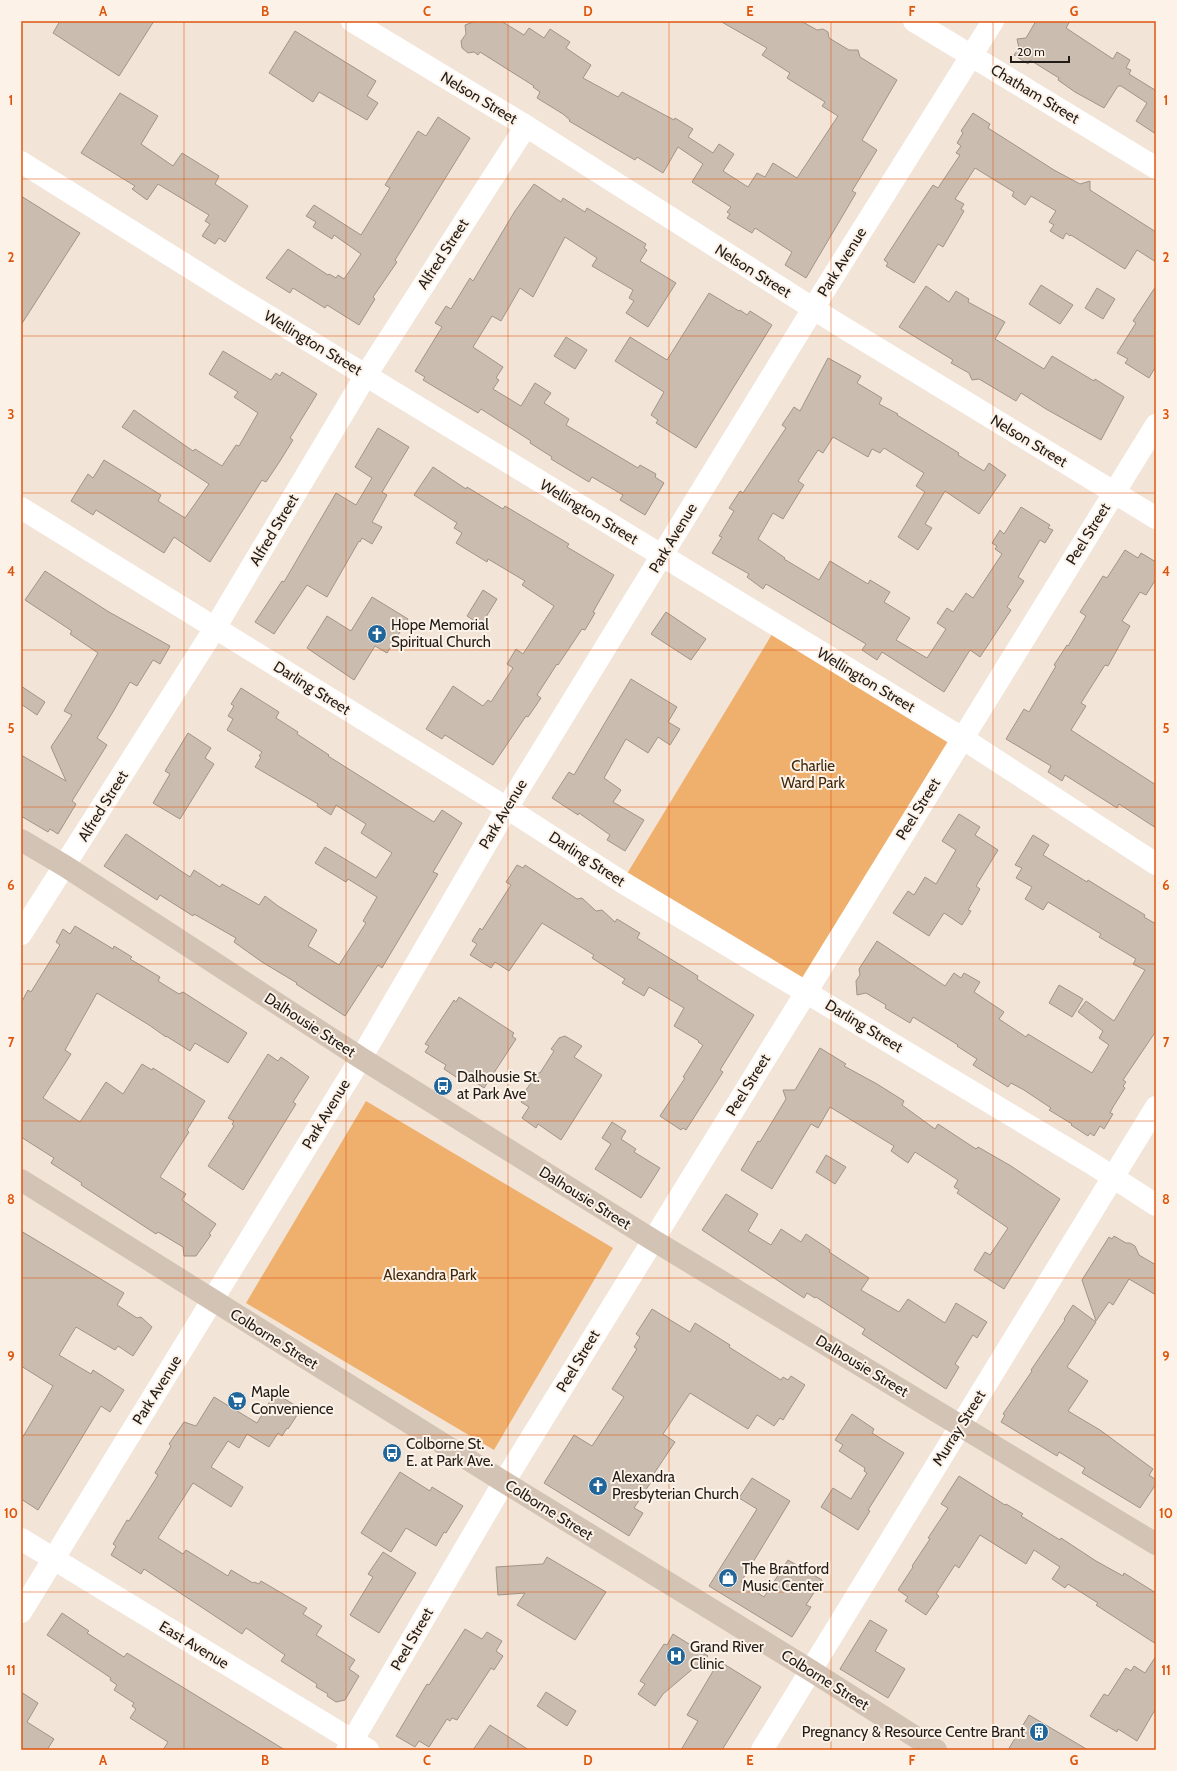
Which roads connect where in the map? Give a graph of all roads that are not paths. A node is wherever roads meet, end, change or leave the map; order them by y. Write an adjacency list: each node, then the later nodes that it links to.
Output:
1 (352, 21): 5 (street, Nelson Street)
2 (914, 21): 4 (street, Chatham Street)
3 (992, 21): 4 (street, Park Avenue)
4 (971, 56): 7 (street, Chatham Street); 8 (street, Park Avenue)
5 (526, 126): 8 (street, Nelson Street); 9 (street, Alfred Street)
6 (21, 162): 9 (street, Wellington Street)
7 (1156, 168)
8 (814, 309): 11 (street, Nelson Street); 14 (street, Park Avenue)
9 (366, 375): 14 (street, Wellington Street); 15 (street, Alfred Street)
10 (1156, 424): 11 (street, Peel Street)
11 (1114, 492): 13 (street, Nelson Street); 16 (street, Peel Street)
12 (21, 508): 15 (street, Darling Street)
13 (1156, 518)
14 (662, 556): 16 (street, Wellington Street); 17 (street, Park Avenue)
15 (215, 628): 17 (street, Darling Street); 20 (street, Alfred Street)
16 (962, 738): 19 (street, Wellington Street); 22 (street, Peel Street)
17 (507, 808): 22 (street, Darling Street); 23 (street, Park Avenue)
18 (21, 840): 20 (main road, Dalhousie Street)
19 (1156, 864)
20 (66, 866): 21 (street, Alfred Street); 23 (main road, Dalhousie Street)
21 (21, 934)
22 (806, 991): 25 (street, Darling Street); 28 (street, Peel Street)
23 (360, 1058): 28 (main road, Dalhousie Street); 29 (street, Park Avenue)
24 (1156, 1107): 25 (street, Murray Street)
25 (1114, 1177): 27 (street, Darling Street); 30 (street, Murray Street)
26 (21, 1180): 29 (main road, Colborne Street)
27 (1156, 1205)
28 (653, 1240): 30 (main road, Dalhousie Street); 31 (street, Peel Street)
29 (213, 1301): 31 (main road, Colborne Street); 34 (street, Park Avenue)
30 (961, 1425): 33 (main road, Dalhousie Street); 36 (street, Murray Street)
31 (504, 1482): 36 (main road, Colborne Street); 37 (street, Peel Street)
32 (21, 1539): 34 (street, East Avenue)
33 (1156, 1544)
34 (53, 1559): 35 (street, Park Avenue); 37 (street, East Avenue)
35 (21, 1612)
36 (810, 1670): 38 (street, Murray Street); 39 (main road, Colborne Street)
37 (356, 1747)
38 (762, 1750)
39 (936, 1750)

